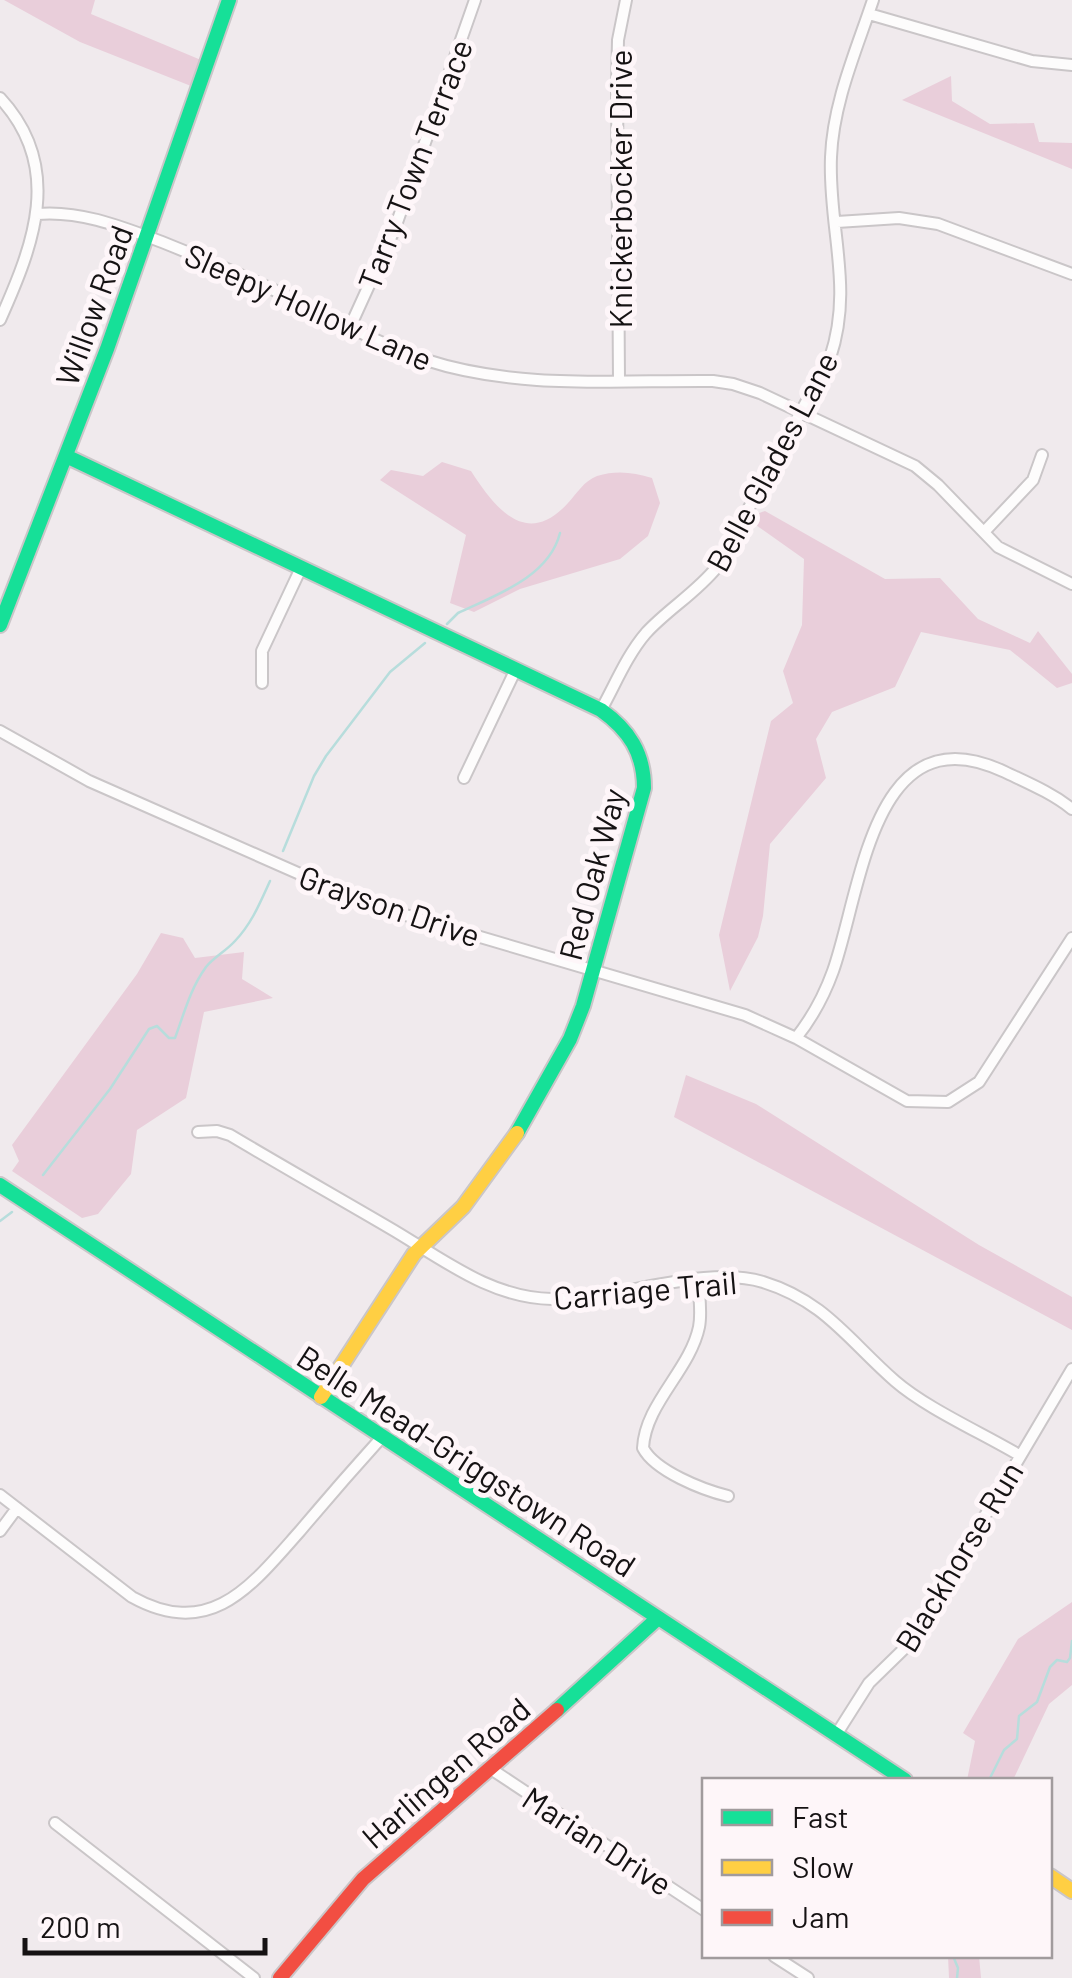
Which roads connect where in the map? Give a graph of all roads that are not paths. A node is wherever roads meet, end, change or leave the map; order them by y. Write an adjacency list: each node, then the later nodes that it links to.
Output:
1 (229, 0): 10 (street, Willow Road)
2 (475, 0): 13 (street, Tarry Town Terrace)
3 (626, 0): 14 (street, Knickerbocker Drive)
4 (874, 0): 5 (street, Belle Glades Lane)
5 (869, 14): 6 (street); 9 (street, Belle Glades Lane)
6 (1072, 65)
7 (0, 98): 8 (street)
8 (37, 214): 10 (street, Sleepy Hollow Lane); 12 (street)
9 (836, 222): 11 (street); 15 (street, Belle Glades Lane)
10 (148, 236): 13 (street, Sleepy Hollow Lane); 16 (street, Willow Road)
11 (1072, 274)
12 (0, 320)
13 (350, 327): 14 (street, Sleepy Hollow Lane)
14 (619, 380): 15 (street, Sleepy Hollow Lane)
15 (803, 413): 18 (street, Sleepy Hollow Lane); 24 (street, Belle Glades Lane)
16 (66, 456): 19 (street, Red Oak Way); 21 (street, Willow Road)
17 (1042, 456): 18 (street)
18 (984, 532): 20 (street, Sleepy Hollow Lane)
19 (301, 568): 22 (street, Red Oak Way); 23 (street)
20 (1072, 584)
21 (0, 625)
22 (515, 670): 24 (street, Red Oak Way); 26 (street)
23 (262, 683)
24 (601, 710): 29 (street, Red Oak Way)
25 (0, 732): 29 (street, Grayson Drive)
26 (464, 778)
27 (1072, 809): 30 (street)
28 (1072, 938): 30 (street, Grayson Drive)
29 (593, 970): 30 (street, Grayson Drive); 33 (street, Red Oak Way)
30 (796, 1038)
31 (198, 1132): 33 (street, Carriage Trail)
32 (0, 1185): 36 (street, Belle Mead-Griggstown Road)
33 (421, 1246): 34 (street, Carriage Trail); 36 (street, Red Oak Way)
34 (698, 1280): 38 (street, Carriage Trail); 40 (street)
35 (1072, 1369): 38 (street, Blackhorse Run)
36 (321, 1397): 37 (street, Belle Mead-Griggstown Road)
37 (382, 1437): 41 (street); 43 (street, Belle Mead-Griggstown Road)
38 (1019, 1455): 44 (street, Blackhorse Run)
39 (0, 1495): 41 (street)
40 (728, 1496)
41 (17, 1508): 42 (street)
42 (0, 1531)
43 (658, 1618): 44 (street, Belle Mead-Griggstown Road); 45 (street, Harlingen Road)
44 (836, 1735): 46 (street, Belle Mead-Griggstown Road)
45 (491, 1769): 48 (street, Marian Drive); 51 (street, Harlingen Road)
46 (902, 1778)
47 (55, 1823): 50 (street)
48 (702, 1909)
49 (777, 1958): 52 (street)
50 (254, 1978)
51 (280, 1978)
52 (808, 1978)

